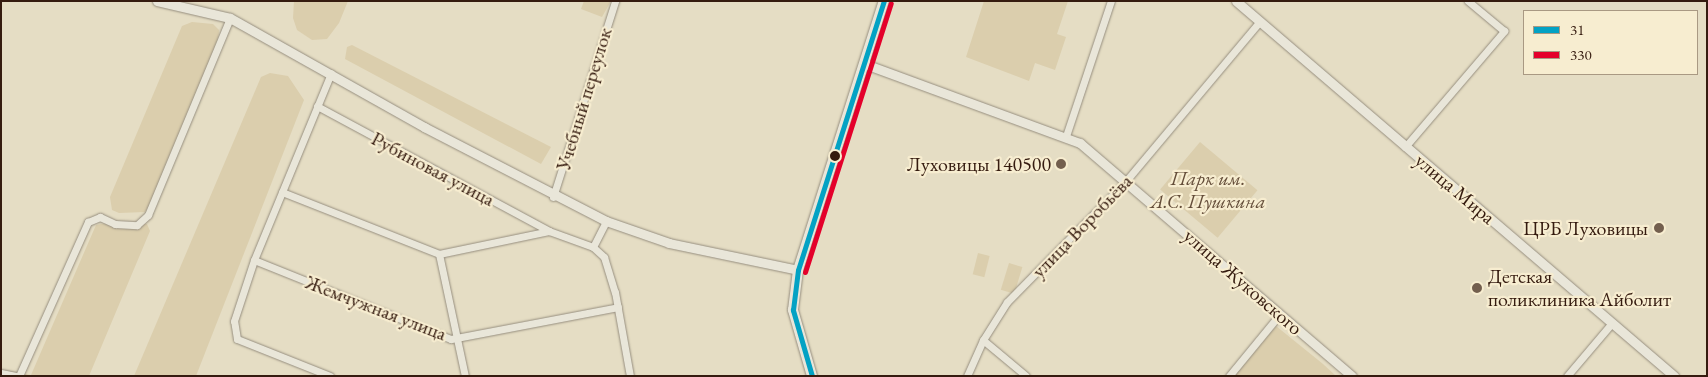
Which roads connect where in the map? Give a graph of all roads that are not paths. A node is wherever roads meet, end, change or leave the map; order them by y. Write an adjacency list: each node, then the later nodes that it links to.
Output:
1 (157, 1): 7 (street)
2 (615, 1): 16 (street, Учебный переулок)
3 (884, 1): 9 (main road)
4 (1111, 1): 12 (street)
5 (1236, 1): 8 (street, улица Мира)
6 (1468, 1): 13 (street)
7 (230, 18): 10 (street); 29 (street)
8 (1260, 21): 13 (street, улица Мира); 14 (street, улица Воробьёва)
9 (865, 64): 12 (street, улица Жуковского); 22 (main road)
10 (331, 73): 11 (street); 16 (street)
11 (317, 106): 15 (street); 18 (street, Рубиновая улица)
12 (1066, 136): 14 (street, улица Жуковского)
13 (1405, 147): 25 (street, улица Мира)
14 (1126, 182): 24 (street, улица Жуковского); 27 (street, улица Воробьёва)
15 (282, 192): 20 (street); 21 (street)
16 (553, 197): 17 (street)
17 (606, 222): 19 (street); 22 (street)
18 (548, 231): 19 (street, Рубиновая улица); 20 (street)
19 (593, 246): 23 (street)
20 (439, 254): 26 (street)
21 (254, 260): 26 (street, Жемчужная улица); 30 (street)
22 (798, 270): 33 (main road)
23 (618, 307): 26 (street, Жемчужная улица); 32 (street)
24 (1280, 314): 36 (street); 37 (street, улица Жуковского)
25 (1612, 323): 38 (street); 39 (street, улица Мира)
26 (457, 339): 31 (street)
27 (983, 340): 34 (street, улица Воробьёва); 35 (street)
28 (1, 373): 29 (street)
29 (20, 375)
30 (330, 376)
31 (465, 376)
32 (630, 376)
33 (812, 376)
34 (968, 376)
35 (1026, 376)
36 (1228, 376)
37 (1352, 376)
38 (1567, 376)
39 (1674, 376)

